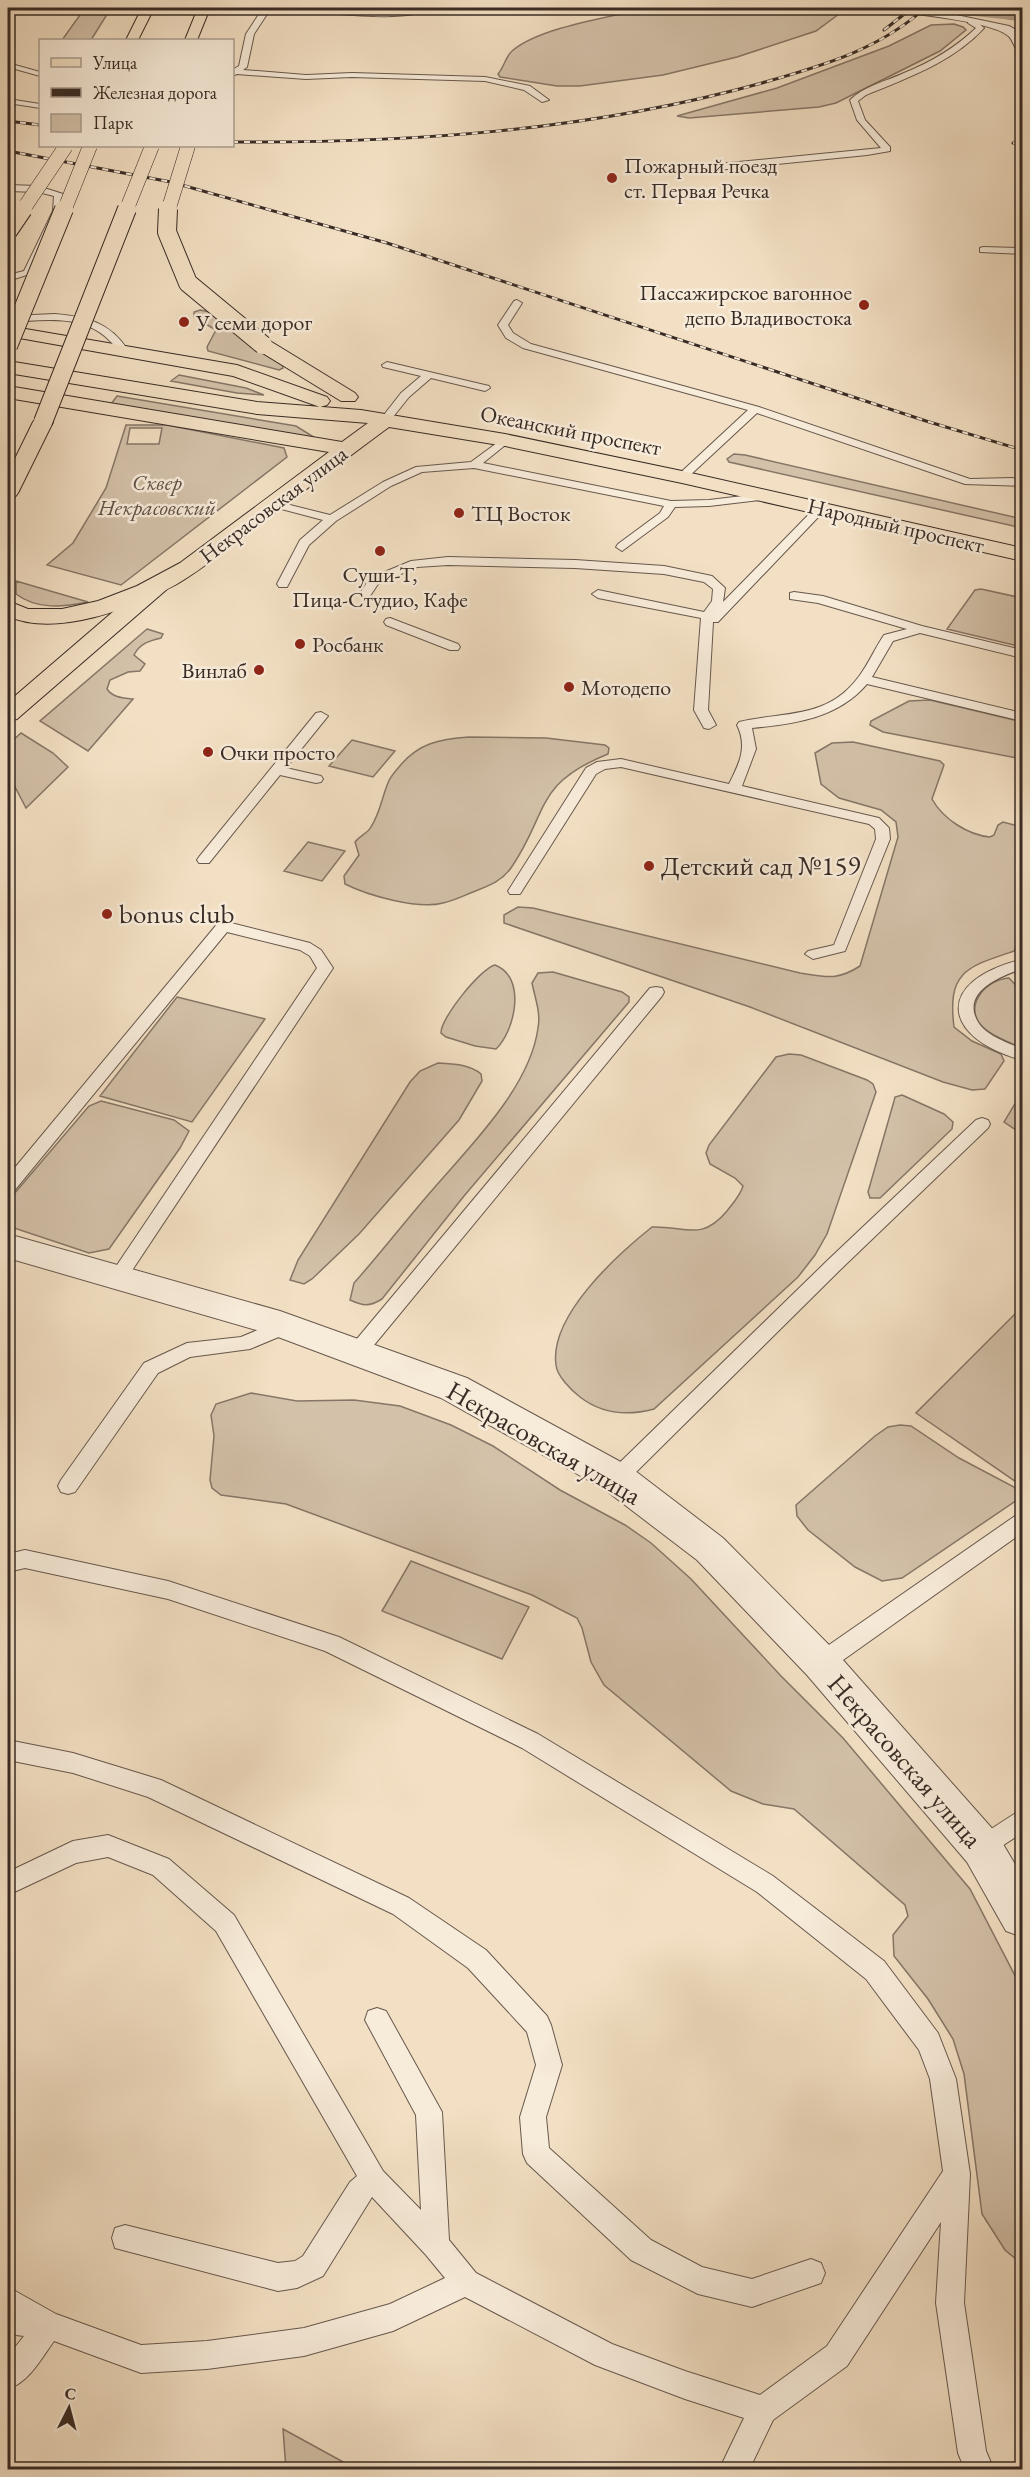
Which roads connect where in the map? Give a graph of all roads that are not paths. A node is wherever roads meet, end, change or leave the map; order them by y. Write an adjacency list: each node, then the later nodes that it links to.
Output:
1 (18, 8): 8 (lane)
2 (148, 8): 10 (main road)
3 (204, 8): 11 (main road)
4 (267, 8): 14 (lane)
5 (310, 8): 6 (street)
6 (422, 8)
7 (896, 8): 9 (street)
8 (8, 16)
9 (971, 21): 12 (street); 23 (lane)
10 (132, 39)
11 (194, 39)
12 (1023, 48)
13 (8, 64): 15 (lane)
14 (235, 73): 16 (lane)
15 (39, 74)
16 (545, 100)
17 (8, 101): 18 (lane)
18 (39, 106)
19 (65, 147): 25 (main road, bridge)
20 (90, 147): 32 (main road, bridge)
21 (152, 147): 49 (main road, bridge)
22 (188, 147): 43 (main road, bridge)
23 (718, 167)
24 (8, 188): 28 (lane)
25 (8, 231)
26 (983, 250): 27 (lane)
27 (1023, 251)
28 (8, 278)
29 (517, 303): 41 (lane)
30 (8, 319): 33 (lane)
31 (8, 331): 33 (main road, Океанский проспект)
32 (8, 346)
33 (123, 350): 34 (main road, Океанский проспект)
34 (164, 358): 38 (main road); 42 (main road, Океанский проспект)
35 (387, 365): 37 (lane)
36 (8, 367): 38 (main road, Океанский проспект)
37 (429, 375): 39 (lane); 43 (lane)
38 (133, 386): 42 (main road, Океанский проспект)
39 (485, 388)
40 (8, 392): 45 (main road)
41 (755, 409): 47 (lane); 48 (lane)
42 (361, 416): 43 (main road, Океанский проспект)
43 (385, 420): 44 (main road, Океанский проспект); 45 (main road, Некрасовская улица)
44 (505, 440): 46 (lane); 47 (main road, Океанский проспект)
45 (345, 449): 51 (main road, Некрасовская улица)
46 (474, 465): 52 (lane); 54 (lane)
47 (682, 477): 50 (main road, Океанский проспект)
48 (1023, 483)
49 (8, 493)
50 (769, 496): 52 (lane); 53 (main road, Народный проспект)
51 (274, 504): 54 (lane); 58 (main road, Некрасовская улица)
52 (671, 504): 55 (lane)
53 (821, 508): 56 (main road, Народный проспект); 64 (lane)
54 (332, 519): 57 (lane)
55 (622, 546)
56 (1023, 555)
57 (283, 584)
58 (158, 585): 62 (main road); 69 (main road)
59 (366, 593): 64 (lane)
60 (598, 594): 64 (lane)
61 (794, 596): 65 (lane)
62 (8, 608)
63 (390, 622): 66 (lane)
64 (706, 622): 72 (lane)
65 (920, 629): 67 (lane); 68 (lane)
66 (454, 647)
67 (1023, 654)
68 (864, 679): 71 (lane); 75 (lane)
69 (8, 714)
70 (321, 716): 73 (lane)
71 (1023, 717)
72 (709, 725)
73 (276, 770): 74 (lane); 76 (lane)
74 (316, 779)
75 (734, 788): 77 (lane); 78 (lane)
76 (204, 860)
77 (514, 891)
78 (813, 954)
79 (1022, 968): 81 (lane)
80 (656, 992): 87 (lane)
81 (1023, 1055)
82 (982, 1124): 88 (lane)
83 (8, 1187): 85 (lane)
84 (8, 1246): 85 (street, Некрасовская улица)
85 (119, 1276): 86 (street, Некрасовская улица)
86 (280, 1324): 87 (street, Некрасовская улица); 89 (lane)
87 (358, 1351): 88 (street, Некрасовская улица)
88 (616, 1478): 92 (street, Некрасовская улица)
89 (68, 1486)
90 (1023, 1522): 92 (lane)
91 (8, 1563): 99 (lane)
92 (821, 1663): 95 (street, Некрасовская улица)
93 (8, 1750): 103 (lane)
94 (1023, 1820): 95 (lane)
95 (982, 1848): 97 (street, Некрасовская улица)
96 (8, 1884): 100 (lane)
97 (1023, 1917)
98 (377, 2020): 102 (lane)
99 (957, 2174): 109 (lane); 110 (lane)
100 (374, 2180): 101 (lane); 102 (lane)
101 (125, 2238)
102 (436, 2245): 104 (lane)
103 (811, 2273)
104 (466, 2283): 107 (lane); 109 (lane)
105 (8, 2301): 107 (lane)
106 (8, 2320): 107 (lane)
107 (48, 2325): 108 (lane)
108 (8, 2375)
109 (763, 2410): 111 (lane)
110 (976, 2461)
111 (734, 2469)

